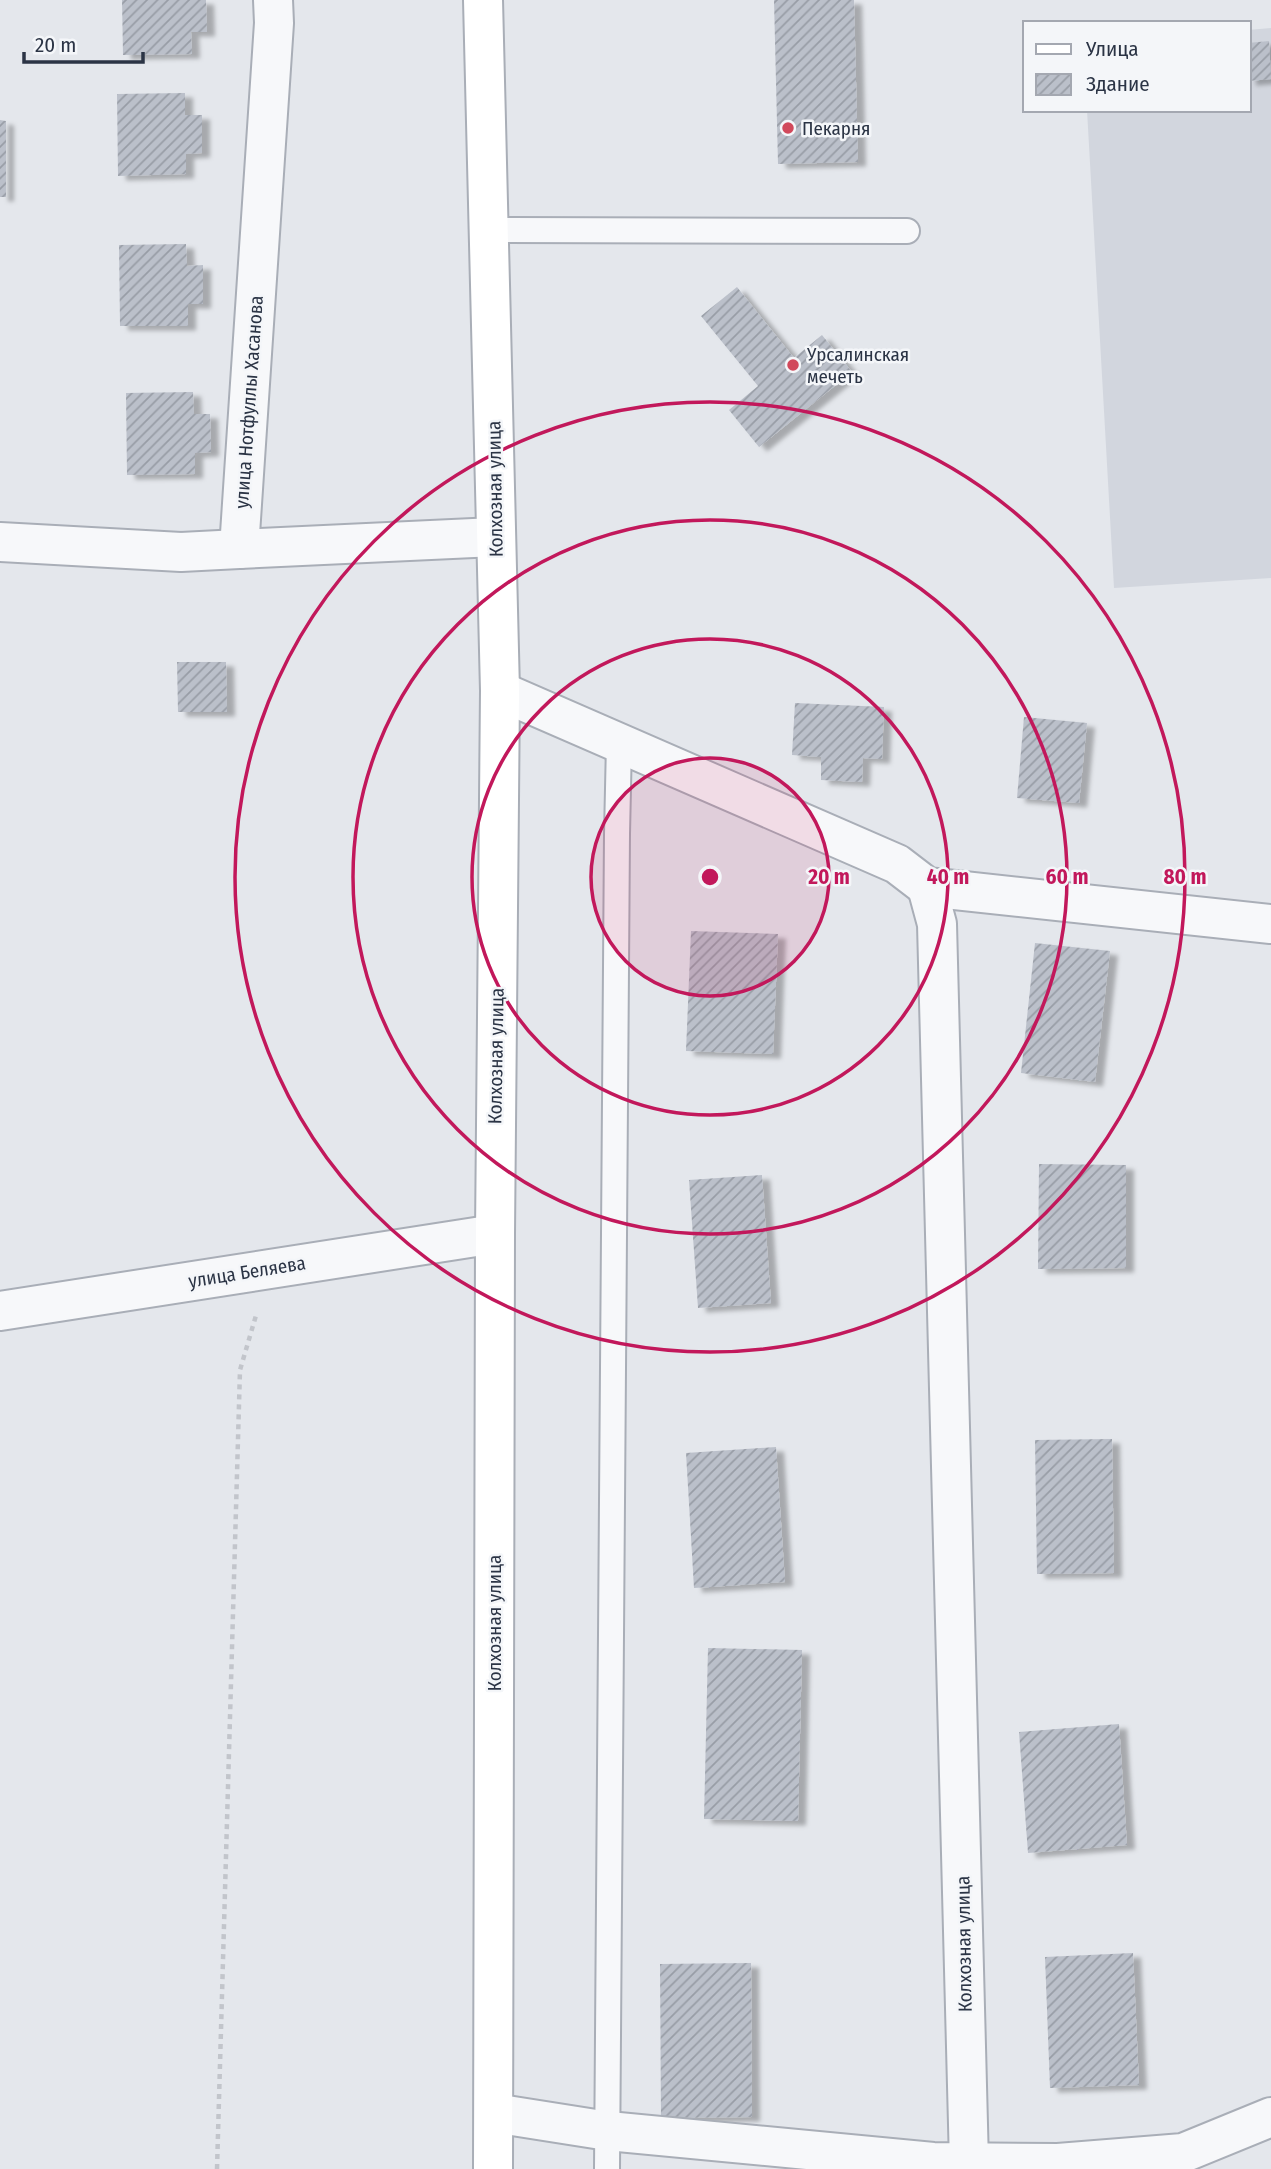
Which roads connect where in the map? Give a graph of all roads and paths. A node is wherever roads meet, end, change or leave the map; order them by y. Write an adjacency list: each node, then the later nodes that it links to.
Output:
1 (273, 0): 7 (street, улица Нотфуллы Хасанова)
2 (482, 0): 3 (main road, Колхозная улица)
3 (489, 230): 4 (lane); 5 (main road, Колхозная улица)
4 (907, 231)
5 (495, 537): 7 (street); 8 (main road, Колхозная улица)
6 (0, 542): 7 (street)
7 (239, 549)
8 (500, 691): 9 (street); 12 (main road, Колхозная улица)
9 (620, 743): 10 (street); 17 (lane)
10 (927, 887): 11 (street); 18 (street, Колхозная улица)
11 (1271, 924)
12 (495, 1234): 13 (street, улица Беляева); 15 (main road, Колхозная улица)
13 (285, 1266): 14 (street, улица Беляева); 19 (path)
14 (0, 1311)
15 (494, 2113): 17 (street); 20 (main road, Колхозная улица)
16 (1271, 2117): 18 (street)
17 (608, 2131): 18 (street); 21 (lane)
18 (945, 2165)
19 (217, 2169)
20 (493, 2169)
21 (607, 2169)

